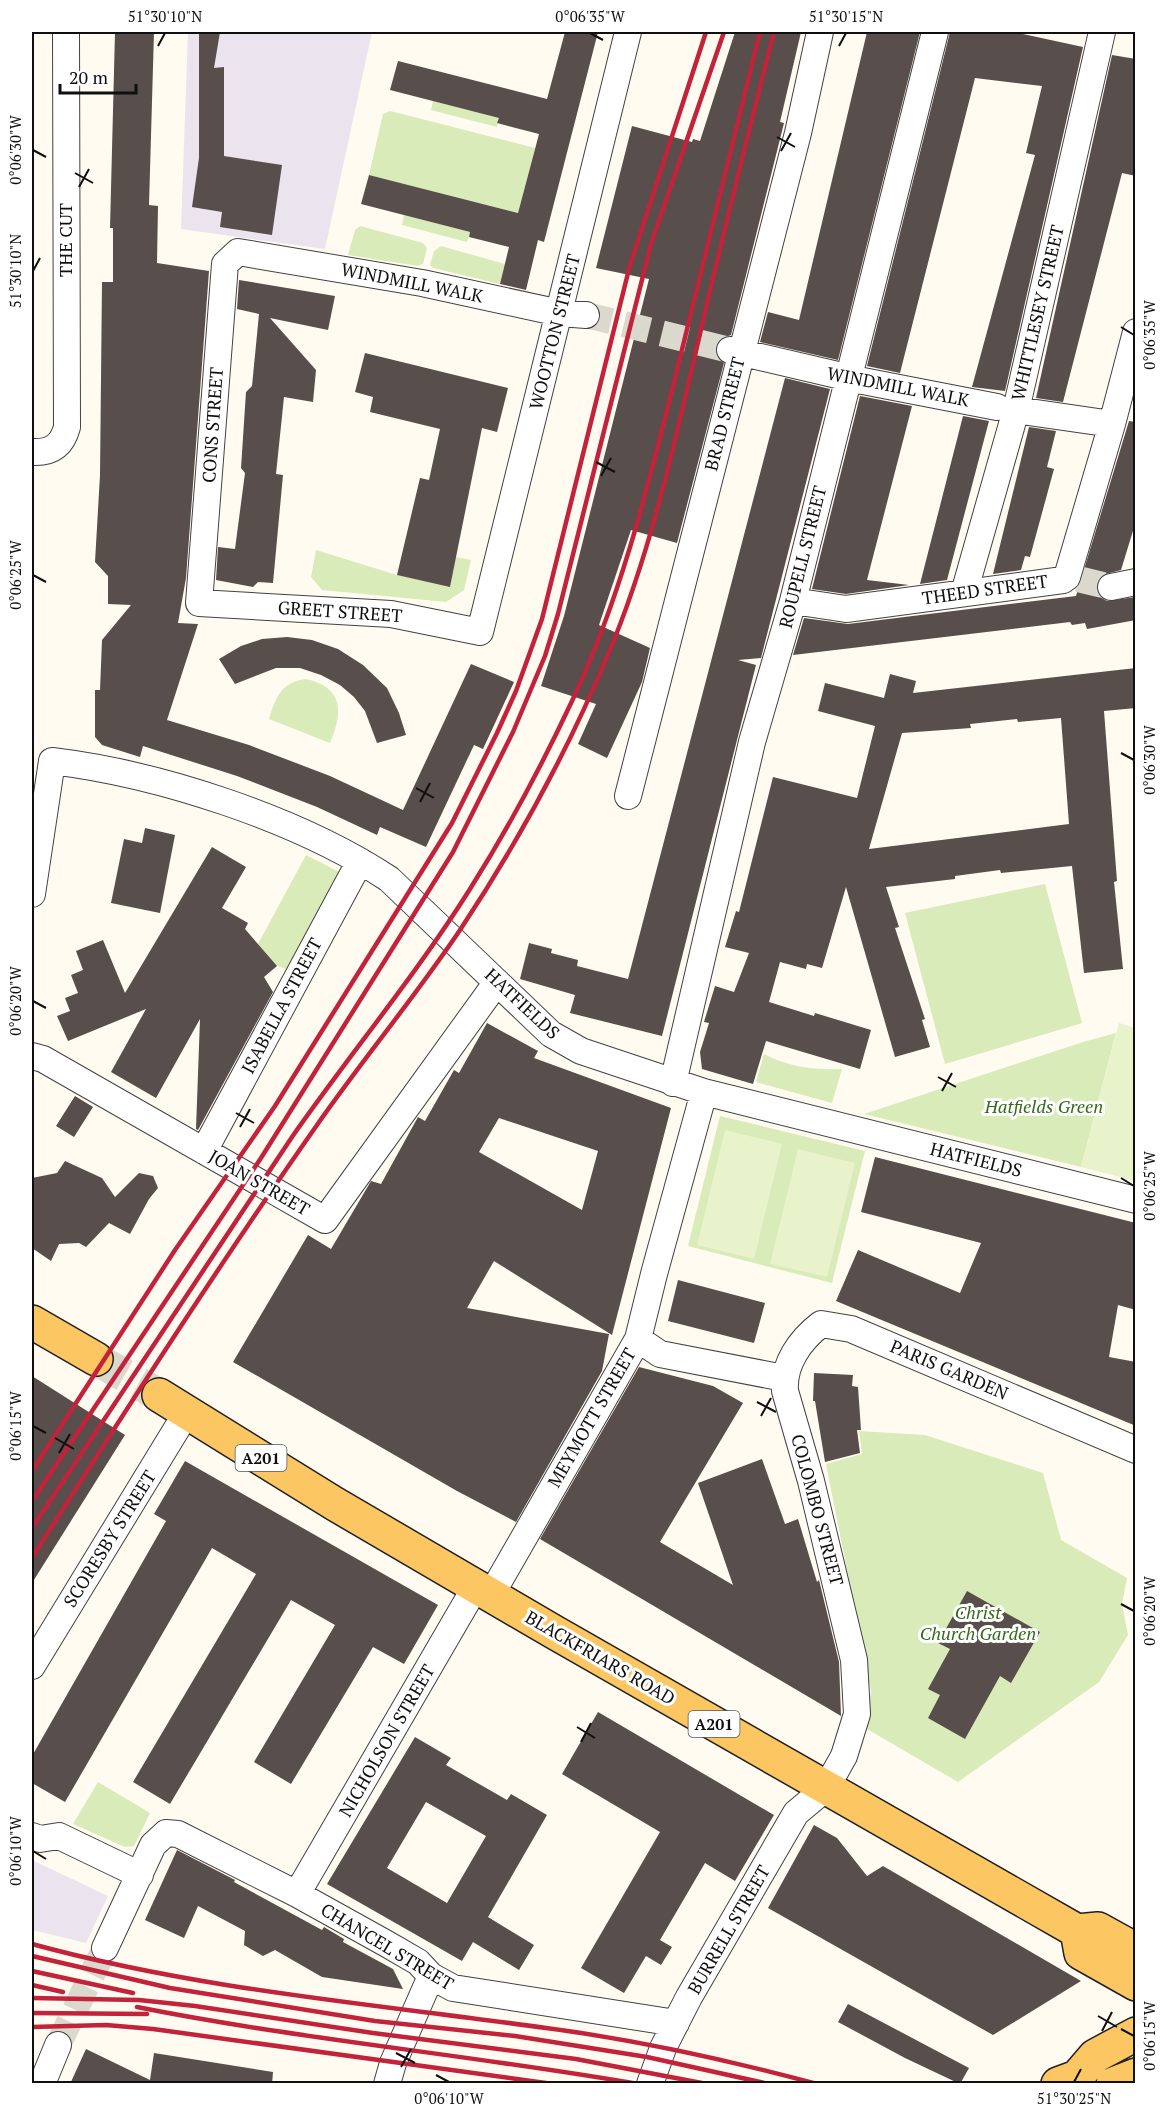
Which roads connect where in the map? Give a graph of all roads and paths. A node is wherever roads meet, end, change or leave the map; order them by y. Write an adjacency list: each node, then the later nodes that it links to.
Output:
1 (66, 32): 14 (street, THE CUT)
2 (628, 32): 7 (street, WOOTTON STREET)
3 (820, 32): 10 (street, BRAD STREET)
4 (935, 32): 11 (street, ROUPELL STREET)
5 (1102, 32): 12 (street, WHITTLESEY STREET)
6 (238, 252): 7 (street, WINDMILL WALK); 17 (street, CONS STREET)
7 (560, 314): 8 (street, WINDMILL WALK); 18 (street, WOOTTON STREET)
8 (586, 315)
9 (1136, 332): 13 (street, THEED STREET)
10 (735, 352): 11 (street, WINDMILL WALK); 19 (street, BRAD STREET)
11 (848, 378): 12 (street, WINDMILL WALK); 16 (street, ROUPELL STREET)
12 (1006, 408): 13 (street, WINDMILL WALK); 15 (street, WHITTLESEY STREET)
13 (1112, 424): 15 (street, THEED STREET)
14 (32, 452)
15 (964, 593): 16 (street, THEED STREET)
16 (793, 601): 24 (street, ROUPELL STREET)
17 (199, 603): 18 (street, GREET STREET)
18 (480, 632)
19 (628, 796)
20 (360, 861): 21 (street, HATFIELDS); 22 (street, HATFIELDS); 26 (street, ISABELLA STREET)
21 (32, 894)
22 (497, 982): 24 (street, HATFIELDS); 26 (street, JOAN STREET)
23 (32, 1056): 26 (street, JOAN STREET)
24 (673, 1083): 25 (street, HATFIELDS)
25 (704, 1092): 27 (street, HATFIELDS); 29 (street, MEYMOTT STREET)
26 (204, 1151)
27 (1136, 1200)
28 (32, 1322): 30 (main road)
29 (638, 1339): 31 (street); 35 (street, MEYMOTT STREET)
30 (96, 1359)
31 (784, 1377): 34 (street, PARIS GARDEN); 37 (street, COLOMBO STREET)
32 (159, 1395): 33 (main road, BLACKFRIARS ROAD / A201)
33 (187, 1412): 35 (main road, BLACKFRIARS ROAD / A201); 36 (street, SCORESBY STREET)
34 (1136, 1450)
35 (484, 1590): 37 (main road, BLACKFRIARS ROAD / A201); 40 (street, NICHOLSON STREET)
36 (32, 1666)
37 (825, 1788): 41 (main road, BLACKFRIARS ROAD / A201); 46 (street, BURRELL STREET)
38 (32, 1836): 39 (street)
39 (140, 1875): 40 (street, CHANCEL STREET); 42 (street)
40 (297, 1894): 44 (street, CHANCEL STREET)
41 (1077, 1931): 43 (main road, BLACKFRIARS ROAD / A201); 45 (main road)
42 (105, 1948)
43 (1136, 1950)
44 (431, 1976): 46 (street, CHANCEL STREET); 52 (street)
45 (1136, 1984)
46 (676, 2023): 53 (street, BURRELL STREET)
47 (1136, 2034): 50 (main road)
48 (58, 2045): 51 (street)
49 (1136, 2075): 54 (main road)
50 (1077, 2081)
51 (42, 2084)
52 (387, 2084)
53 (650, 2084)
54 (1113, 2084)

